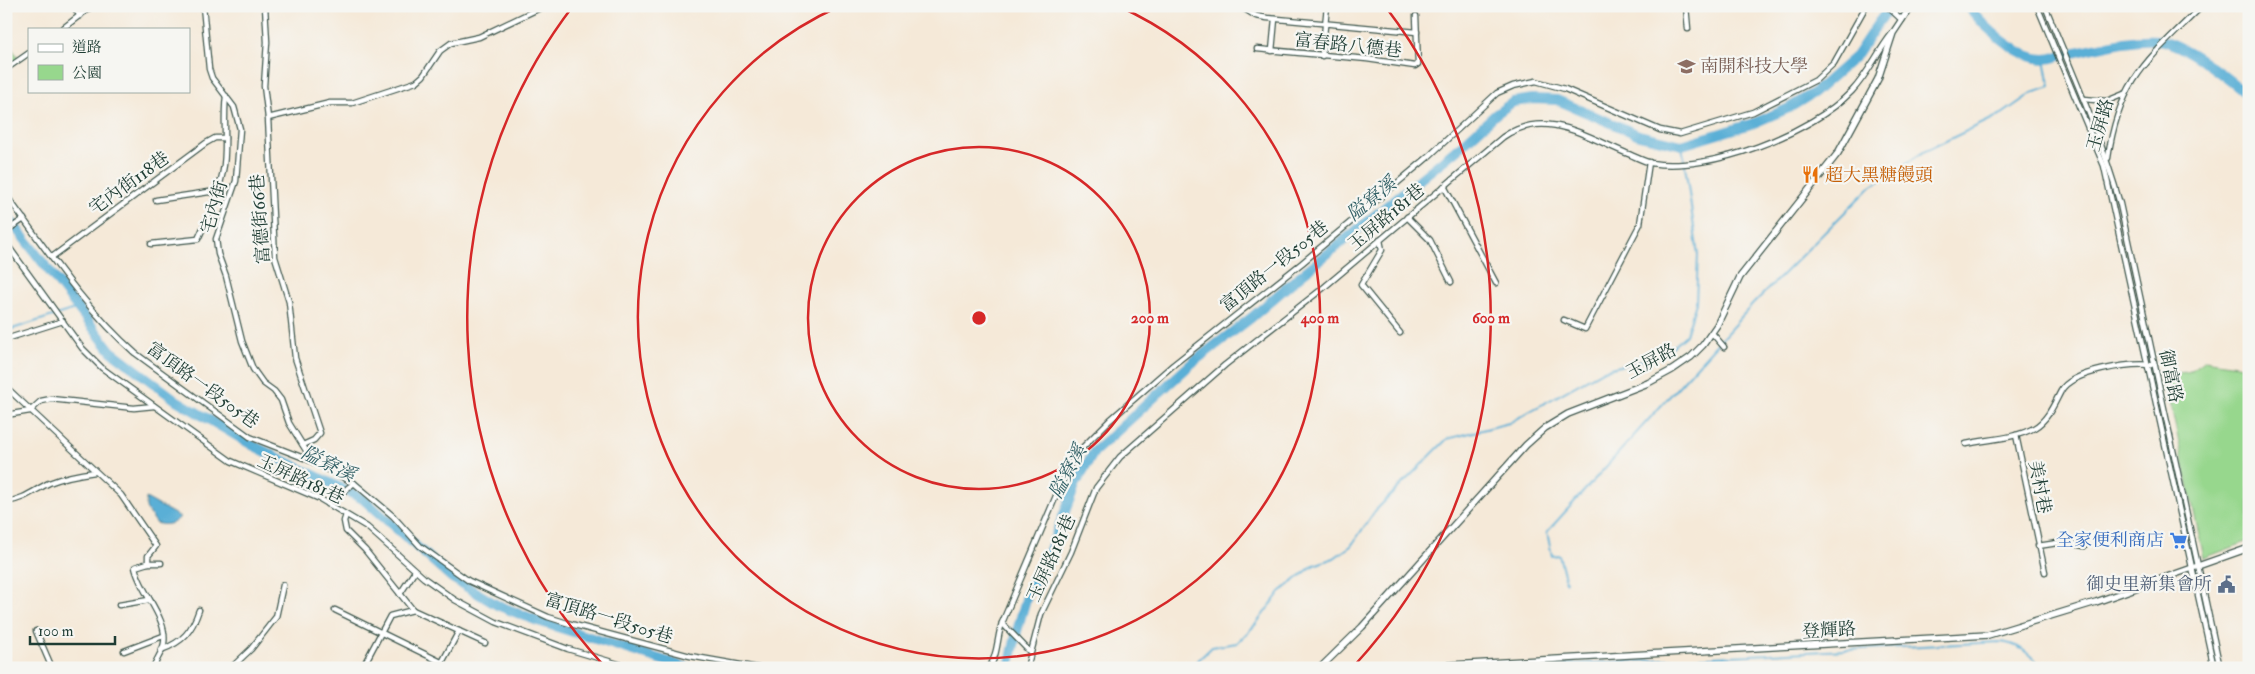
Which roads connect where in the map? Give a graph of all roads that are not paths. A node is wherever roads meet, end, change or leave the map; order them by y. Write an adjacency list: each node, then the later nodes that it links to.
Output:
1 (73, 6): 15 (street)
2 (92, 6): 15 (street)
3 (203, 6): 30 (street, 宅內街)
4 (264, 6): 32 (street, 富德街66巷)
5 (544, 6): 32 (street)
6 (1240, 6): 17 (street)
7 (1327, 6): 19 (street)
8 (1686, 6): 21 (street)
9 (1866, 6): 86 (street, 富頂路一段505巷)
10 (1887, 6): 18 (street)
11 (1911, 6): 18 (street, 玉屏路)
12 (2036, 6): 36 (street, 御富路)
13 (2045, 6): 31 (street, 御富路)
14 (2202, 6): 29 (street, 玉屏路)
15 (80, 16): 20 (street)
16 (1416, 16): 22 (street, 富春路八德巷)
17 (1276, 19): 19 (street); 25 (street)
18 (1902, 20): 23 (street, 玉屏路)
19 (1325, 23): 22 (street); 27 (street)
20 (63, 28)
21 (1688, 29)
22 (1417, 32): 27 (street, 富春路八德巷)
23 (1893, 32): 35 (street, 玉屏路181巷); 53 (street, 玉屏路)
24 (1257, 49): 25 (street, 富春路八德巷)
25 (1272, 51): 27 (street, 富春路八德巷)
26 (28, 54): 28 (street)
27 (1322, 56)
28 (6, 69)
29 (2125, 94): 31 (street); 34 (street, 玉屏路)
30 (226, 96): 33 (street); 64 (street, 宅內街)
31 (2083, 96): 34 (street, 御富路)
32 (268, 118): 64 (street, 富德街66巷)
33 (225, 138): 38 (street); 47 (street, 宅內街118巷)
34 (2108, 159): 36 (street, 玉屏路); 57 (street, 御富路)
35 (1649, 162): 37 (street, 玉屏路181巷); 51 (street)
36 (2104, 166): 56 (street, 御富路)
37 (1444, 186): 41 (street, 玉屏路181巷); 49 (street)
38 (218, 192): 40 (street); 46 (street)
39 (6, 195): 42 (street, 富頂路一段505巷)
40 (156, 200)
41 (1407, 217): 44 (street, 玉屏路181巷); 48 (street)
42 (23, 220): 43 (street); 47 (street, 富頂路一段505巷)
43 (6, 231)
44 (1380, 240): 52 (street); 94 (street, 玉屏路181巷)
45 (6, 243): 50 (street, 玉屏路181巷)
46 (151, 244)
47 (52, 256): 65 (street, 富頂路一段505巷)
48 (1451, 282)
49 (1496, 283)
50 (61, 320): 54 (street); 59 (street, 玉屏路181巷)
51 (1564, 320)
52 (1400, 333)
53 (1712, 333): 55 (street); 105 (street, 玉屏路)
54 (6, 339)
55 (1722, 345)
56 (2148, 365): 57 (street); 62 (street); 76 (street, 御富路)
57 (2154, 366): 76 (street, 御富路)
58 (6, 387): 60 (street)
59 (154, 406): 60 (street); 69 (street, 玉屏路181巷)
60 (30, 411): 61 (street); 66 (street)
61 (6, 415)
62 (2016, 435): 63 (street); 71 (street, 美村巷)
63 (1966, 444)
64 (303, 445): 65 (street, 宅內街)
65 (309, 460): 67 (street, 富頂路一段505巷)
66 (95, 472): 68 (street); 74 (street)
67 (353, 484): 69 (street); 102 (street, 富頂路一段505巷)
68 (6, 502)
69 (330, 502): 70 (street, 玉屏路181巷)
70 (346, 515): 77 (street, 玉屏路181巷); 80 (street)
71 (2038, 546): 72 (street); 78 (street, 美村巷)
72 (2084, 546)
73 (2249, 548): 76 (street, 登輝路)
74 (148, 563): 75 (street); 81 (street)
75 (161, 563)
76 (2196, 568): 106 (street, 登輝路); 107 (street, 御富路); 108 (street, 御富路)
77 (415, 571): 80 (street); 101 (street, 玉屏路181巷)
78 (2045, 572)
79 (284, 585): 98 (street)
80 (400, 594): 85 (street)
81 (149, 600): 82 (street); 90 (street)
82 (120, 605)
83 (199, 610): 92 (street)
84 (335, 610): 88 (street)
85 (413, 610): 88 (street); 89 (street)
86 (1004, 625): 94 (street); 103 (street, 富頂路一段505巷)
87 (36, 631): 96 (street)
88 (380, 632): 95 (street); 99 (street)
89 (459, 632): 91 (street); 95 (street)
90 (163, 636): 92 (street); 93 (street)
91 (485, 643)
92 (161, 650): 97 (street)
93 (124, 651)
94 (1029, 652): 104 (street, 玉屏路181巷)
95 (441, 662): 100 (street)
96 (52, 668)
97 (153, 668)
98 (231, 668)
99 (373, 668)
100 (439, 668)
101 (632, 668)
102 (758, 668)
103 (988, 668)
104 (1028, 668)
105 (1320, 668)
106 (1396, 668)
107 (2214, 668)
108 (2220, 668)

